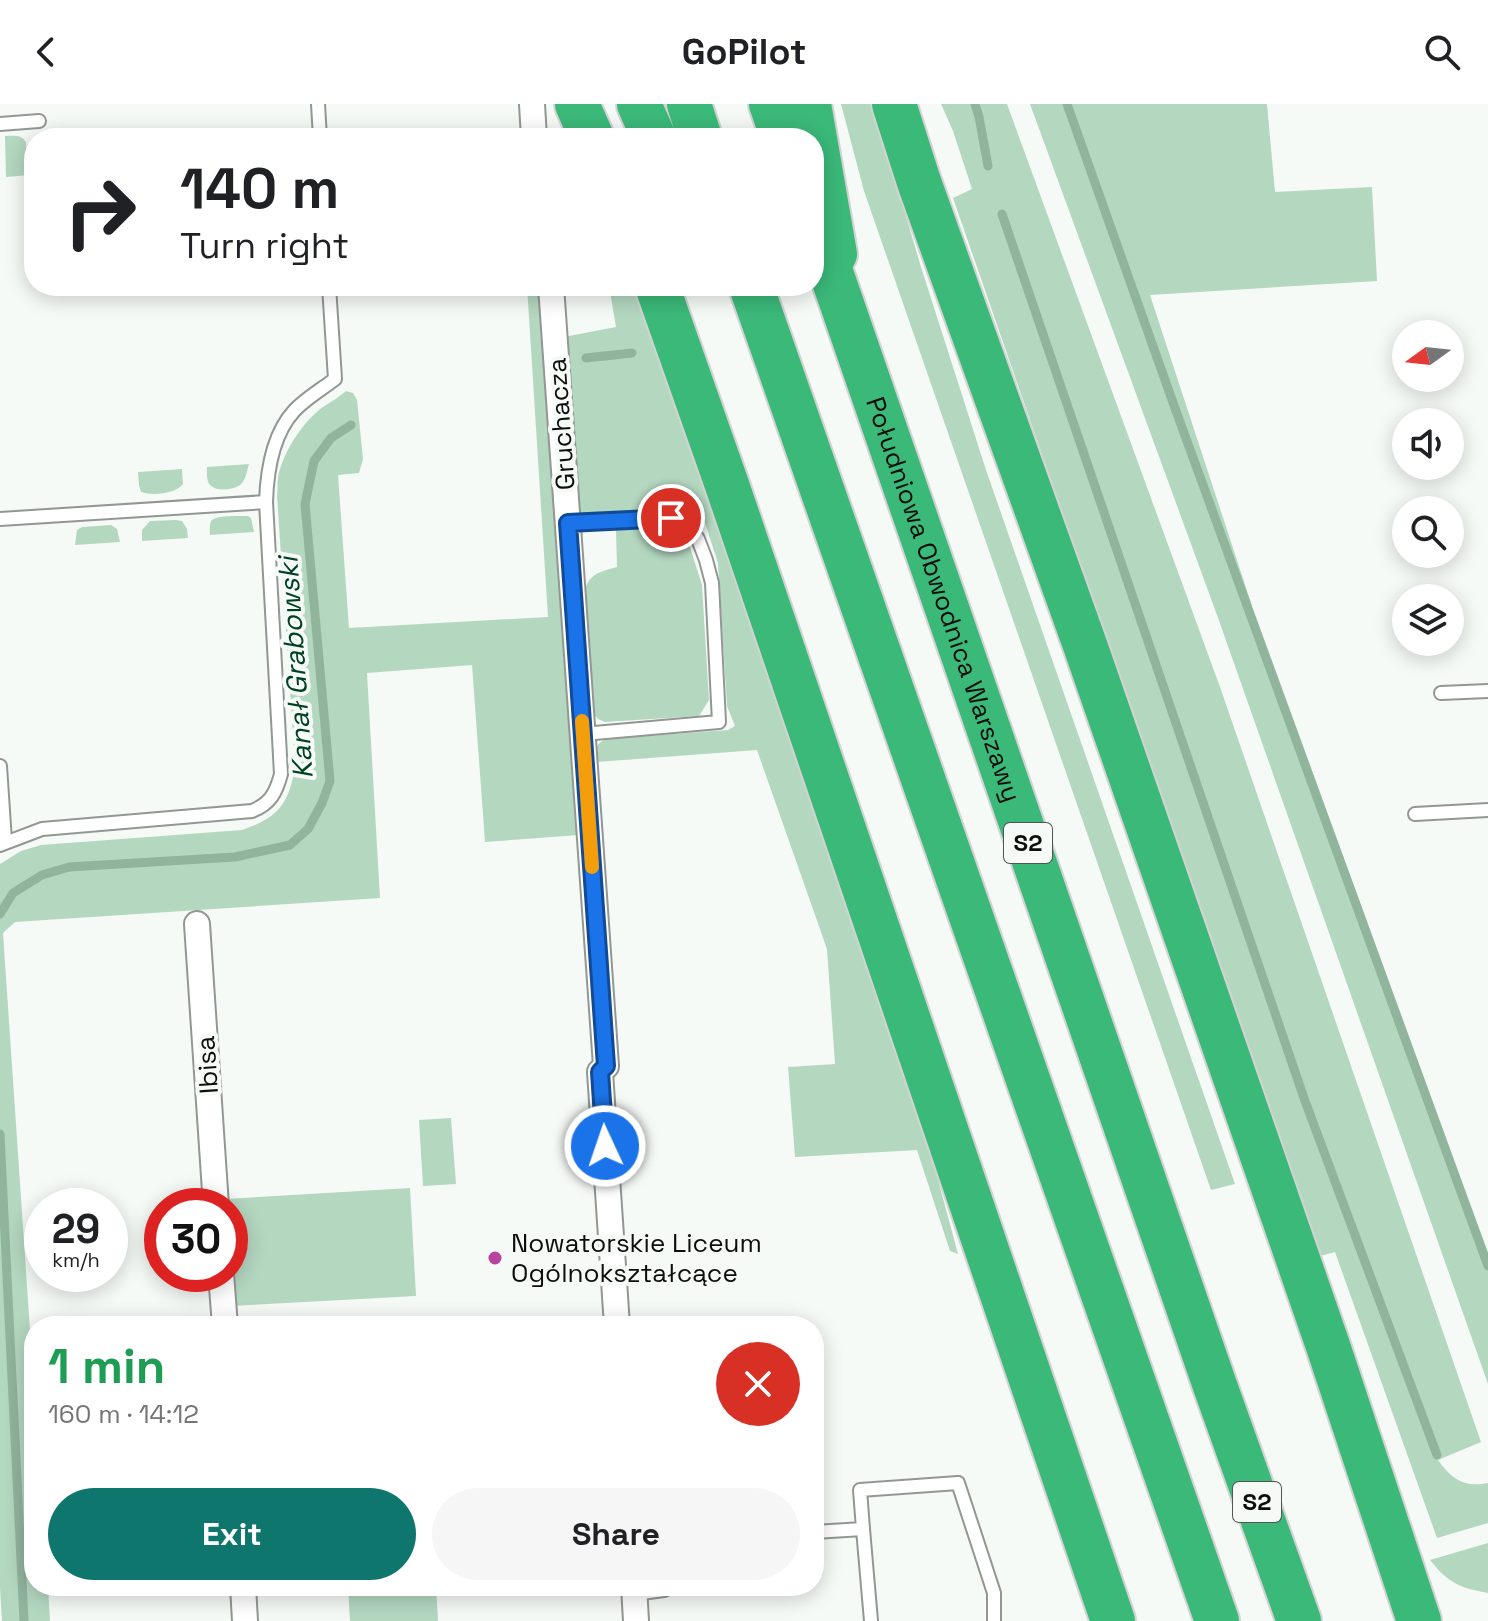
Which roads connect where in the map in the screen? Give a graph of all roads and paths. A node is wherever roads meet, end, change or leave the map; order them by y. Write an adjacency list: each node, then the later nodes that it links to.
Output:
1 (318, 104): 11 (lane)
2 (532, 104): 12 (street)
3 (577, 104): 13 (highway)
4 (639, 104): 14 (highway)
5 (689, 104): 15 (highway)
6 (771, 104): 16 (highway)
7 (809, 104): 17 (highway)
8 (894, 104): 53 (highway)
9 (39, 121): 10 (lane)
10 (0, 124)
11 (319, 128)
12 (533, 128)
13 (588, 128)
14 (650, 128)
15 (697, 128)
16 (779, 128)
17 (813, 128)
18 (824, 192): 25 (highway)
19 (824, 251): 25 (highway, Południowa Obwodnica Warszawy / S2)
20 (330, 296): 27 (lane)
21 (552, 296): 29 (street, Gruchacza)
22 (661, 296): 50 (highway)
23 (743, 296): 26 (highway)
24 (754, 296): 26 (highway)
25 (843, 304): 52 (highway, Południowa Obwodnica Warszawy / S2)
26 (768, 337): 51 (highway)
27 (266, 502): 28 (lane); 36 (lane)
28 (0, 519)
29 (568, 523): 32 (street, Gruchacza); 32 (lane)
30 (1488, 691): 31 (lane)
31 (1441, 693)
32 (583, 734): 41 (street, Gruchacza)
33 (0, 766): 36 (lane)
34 (1488, 810): 35 (lane)
35 (1415, 814)
36 (2, 843)
37 (197, 924): 38 (street, Ibisa)
38 (215, 1188)
39 (222, 1292): 40 (street)
40 (224, 1316)
41 (616, 1316)
42 (863, 1529): 43 (lane); 48 (lane); 49 (lane)
43 (824, 1531)
44 (244, 1596): 46 (street)
45 (634, 1596): 47 (street)
46 (245, 1621)
47 (636, 1621)
48 (871, 1621)
49 (994, 1621)
50 (1113, 1621)
51 (1217, 1621)
52 (1299, 1621)
53 (1419, 1621)

